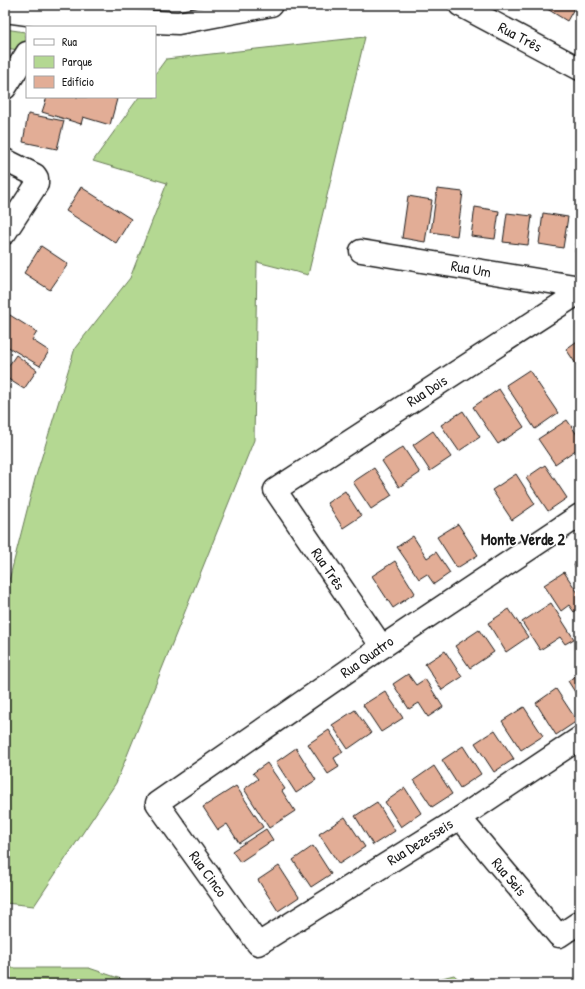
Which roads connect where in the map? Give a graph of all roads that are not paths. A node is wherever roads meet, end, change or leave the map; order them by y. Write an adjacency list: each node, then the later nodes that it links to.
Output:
1 (271, 5): 4 (street)
2 (460, 5): 7 (street, Rua Três)
3 (5, 11): 5 (street)
4 (109, 13): 5 (street)
5 (46, 22)
6 (26, 55): 8 (street)
7 (580, 69)
8 (5, 88)
9 (5, 160): 10 (street)
10 (5, 233)
11 (361, 250): 12 (street, Rua Um)
12 (580, 287)
13 (580, 292): 14 (street, Rua Dois)
14 (275, 490): 16 (street, Rua Três)
15 (580, 515): 16 (street, Rua Quatro)
16 (382, 647): 18 (street, Rua Quatro)
17 (580, 738): 19 (street, Rua Dezesseis)
18 (157, 804): 21 (street, Rua Cinco)
19 (460, 818): 20 (street, Rua Seis); 21 (street, Rua Dezesseis)
20 (580, 922)
21 (258, 944)

